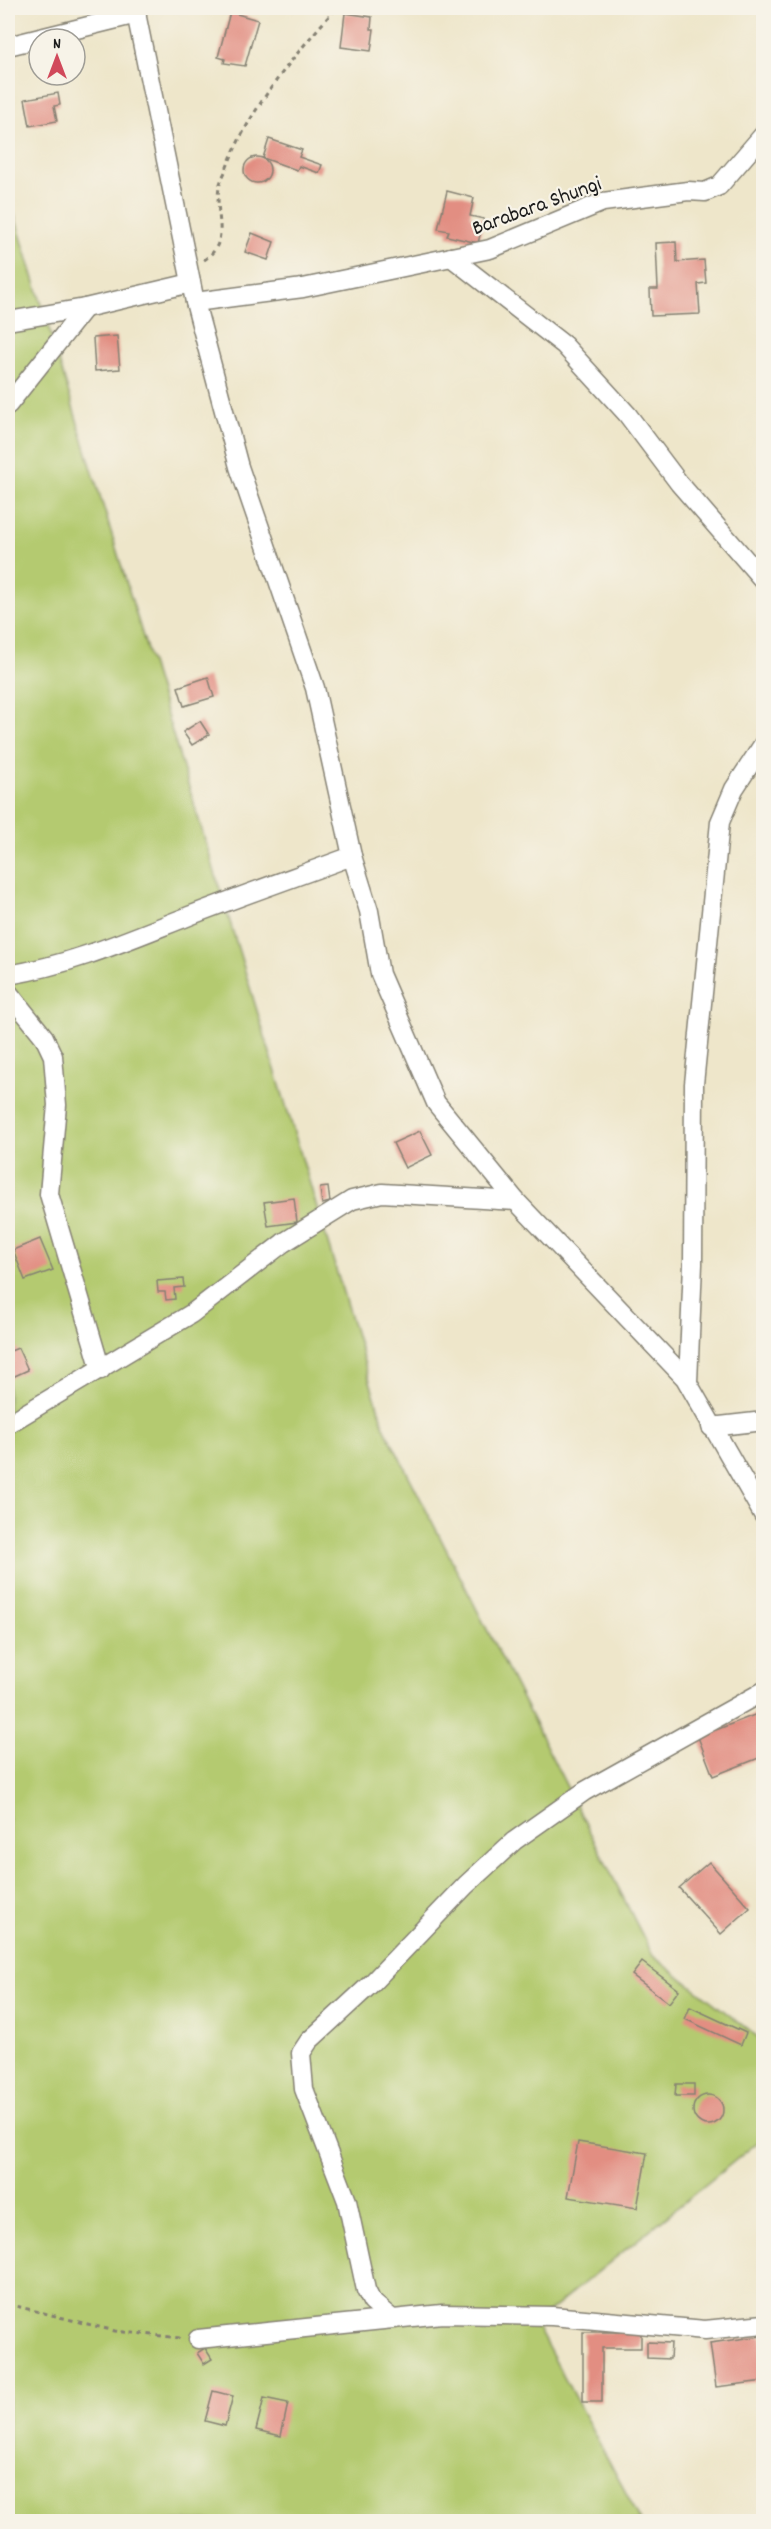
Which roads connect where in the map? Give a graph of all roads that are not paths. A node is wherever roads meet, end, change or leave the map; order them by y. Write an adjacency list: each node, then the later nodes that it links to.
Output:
1 (136, 11): 2 (street); 5 (street)
2 (8, 46)
3 (764, 134): 4 (street, Barabara Shungi)
4 (451, 257): 6 (street, Barabara Shungi); 10 (street)
5 (189, 276): 6 (street); 7 (street)
6 (195, 302): 12 (street)
7 (85, 308): 8 (street); 9 (street)
8 (8, 321)
9 (8, 405)
10 (764, 581)
11 (764, 743): 17 (street)
12 (352, 856): 13 (street); 15 (street)
13 (8, 975)
14 (8, 992): 16 (street)
15 (516, 1201): 16 (street); 17 (street)
16 (101, 1370): 19 (street)
17 (688, 1382): 20 (street)
18 (764, 1420): 20 (street)
19 (8, 1424)
20 (711, 1427): 21 (street)
21 (764, 1516)
22 (764, 1691): 23 (street)
23 (391, 2318): 24 (street); 25 (street)
24 (764, 2324)
25 (198, 2339)

